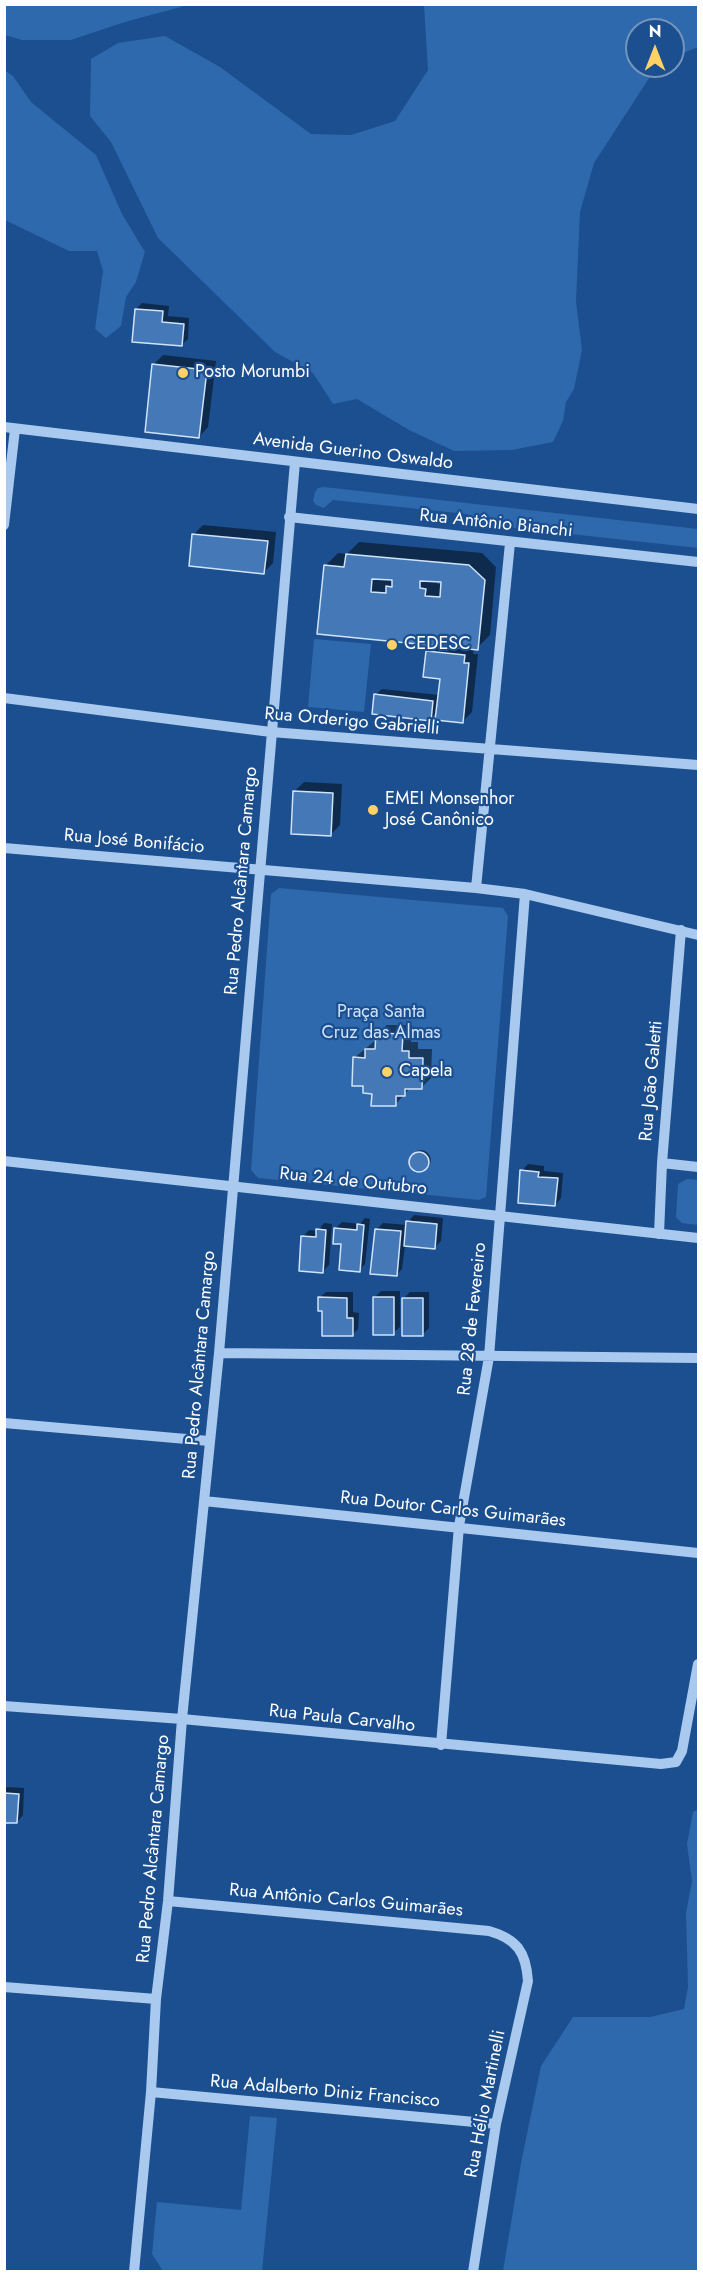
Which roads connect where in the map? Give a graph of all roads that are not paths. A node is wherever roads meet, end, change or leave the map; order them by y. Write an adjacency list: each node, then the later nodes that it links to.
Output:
1 (10, 428): 2 (street, Avenida Guerino Oswaldo); 5 (street)
2 (295, 462): 3 (street, Avenida Guerino Oswaldo); 4 (street, Rua Pedro Alcântara Camargo)
3 (699, 508)
4 (289, 517): 6 (street, Rua Antônio Bianchi); 9 (street, Rua Pedro Alcântara Camargo)
5 (4, 525)
6 (510, 543): 7 (street, Rua Antônio Bianchi); 10 (street)
7 (699, 562)
8 (4, 698): 9 (street, Rua Orderigo Gabrielli)
9 (270, 732): 10 (street, Rua Orderigo Gabrielli); 13 (street, Rua Pedro Alcântara Camargo)
10 (489, 750): 11 (street, Rua Orderigo Gabrielli); 14 (street)
11 (699, 765)
12 (4, 848): 13 (street, Rua José Bonifácio)
13 (261, 870): 14 (street, Rua José Bonifácio); 21 (street, Rua Pedro Alcântara Camargo)
14 (476, 888): 15 (street, Rua José Bonifácio)
15 (525, 894): 16 (street, Rua José Bonifácio); 22 (street, Rua 28 de Fevereiro)
16 (681, 930): 17 (street, Rua José Bonifácio); 19 (street, Rua João Galetti)
17 (699, 935)
18 (4, 1161): 21 (street, Rua 24 de Outubro)
19 (662, 1163): 20 (street); 23 (street, Rua João Galetti)
20 (699, 1167)
21 (233, 1186): 22 (street, Rua 24 de Outubro); 25 (street, Rua Pedro Alcântara Camargo)
22 (500, 1215): 23 (street, Rua 24 de Outubro); 26 (street, Rua 28 de Fevereiro)
23 (659, 1234): 24 (street, Rua 24 de Outubro)
24 (699, 1238)
25 (219, 1353): 26 (street); 29 (street, Rua Pedro Alcântara Camargo)
26 (489, 1357): 27 (street); 31 (street, Rua 28 de Fevereiro)
27 (699, 1358)
28 (4, 1423): 29 (street)
29 (209, 1441): 30 (street, Rua Pedro Alcântara Camargo)
30 (204, 1501): 31 (street, Rua Doutor Carlos Guimarães); 35 (street, Rua Pedro Alcântara Camargo)
31 (459, 1526): 32 (street, Rua Doutor Carlos Guimarães); 36 (street, Rua 28 de Fevereiro)
32 (699, 1553)
33 (699, 1664): 36 (street, Rua Paula Carvalho)
34 (4, 1706): 35 (street, Rua Paula Carvalho)
35 (182, 1719): 36 (street, Rua Paula Carvalho); 37 (street, Rua Pedro Alcântara Camargo)
36 (441, 1745)
37 (168, 1901): 38 (street, Rua Antônio Carlos Guimarães); 40 (street, Rua Pedro Alcântara Camargo)
38 (517, 1946): 42 (street, Rua Hélio Martinelli)
39 (4, 1986): 40 (street)
40 (156, 1999): 41 (street, Rua Pedro Alcântara Camargo)
41 (151, 2092): 42 (street, Rua Adalberto Diniz Francisco); 43 (street, Rua Pedro Alcântara Camargo)
42 (496, 2124): 44 (street, Rua Hélio Martinelli)
43 (134, 2271)
44 (473, 2271)

